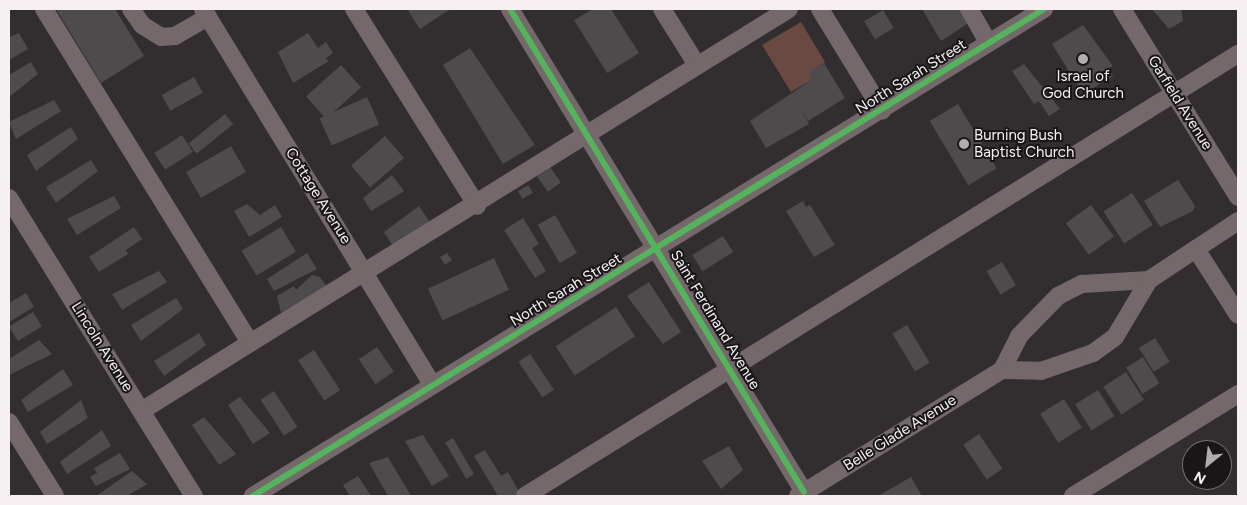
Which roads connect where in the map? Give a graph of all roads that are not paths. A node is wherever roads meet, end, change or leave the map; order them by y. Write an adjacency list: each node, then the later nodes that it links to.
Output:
1 (44, 9): 27 (street)
2 (131, 9): 11 (street)
3 (354, 9): 20 (street)
4 (510, 9): 17 (street, Saint Ferdinand Avenue)
5 (662, 9): 14 (street)
6 (788, 9): 14 (street)
7 (820, 9): 16 (street)
8 (969, 9): 12 (street)
9 (1044, 9): 12 (street, North Sarah Street)
10 (1122, 9): 15 (street, Garfield Avenue)
11 (205, 13): 24 (street, Cottage Avenue)
12 (989, 43): 16 (street, North Sarah Street)
13 (1238, 54): 15 (street)
14 (697, 66): 17 (street)
15 (1174, 94): 18 (street, Garfield Avenue); 28 (street)
16 (882, 110): 23 (street, North Sarah Street)
17 (587, 134): 20 (street); 23 (street, Saint Ferdinand Avenue)
18 (1238, 197)
19 (9, 198): 32 (street, Lincoln Avenue)
20 (476, 206): 24 (street)
21 (1238, 221): 22 (street)
22 (1196, 249): 25 (street); 26 (street)
23 (658, 250): 28 (street, Saint Ferdinand Avenue); 30 (street, North Sarah Street)
24 (365, 273): 27 (street); 30 (street, Cottage Avenue)
25 (1149, 280): 29 (street); 29 (street)
26 (1238, 315)
27 (250, 343): 32 (street)
28 (731, 370): 34 (street, Saint Ferdinand Avenue); 38 (street)
29 (1002, 370): 34 (street, Belle Glade Avenue)
30 (432, 384): 37 (street, North Sarah Street)
31 (1238, 394): 39 (street)
32 (141, 411): 36 (street, Lincoln Avenue)
33 (9, 422): 35 (street)
34 (801, 494)
35 (56, 496)
36 (194, 496)
37 (254, 496)
38 (525, 496)
39 (1073, 496)

